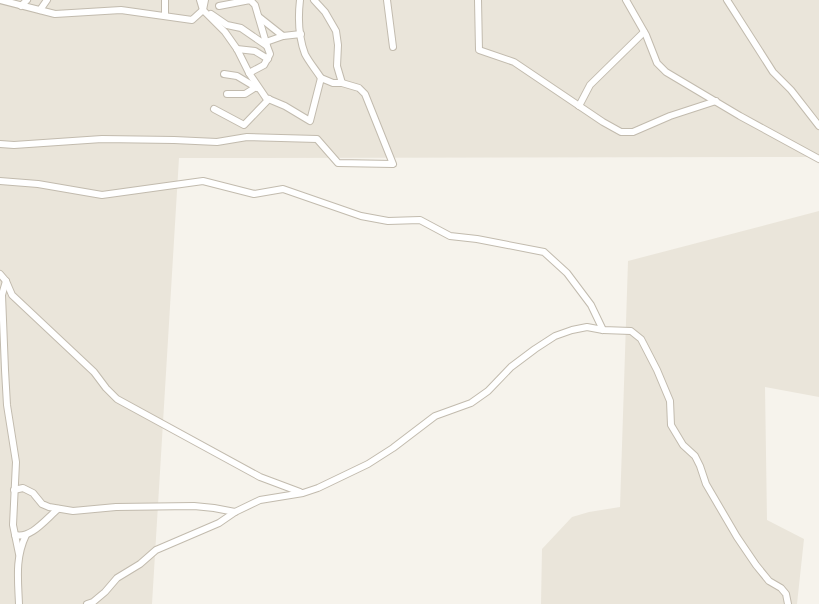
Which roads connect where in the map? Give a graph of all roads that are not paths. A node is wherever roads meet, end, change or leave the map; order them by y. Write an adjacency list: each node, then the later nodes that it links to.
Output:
1 (27, 0): 14 (street)
2 (47, 0): 15 (street)
3 (165, 0): 17 (street)
4 (200, 0): 16 (street)
5 (205, 0): 16 (street)
6 (300, 0): 21 (street)
7 (314, 0): 30 (street)
8 (387, 0): 24 (street)
9 (478, 0): 35 (street)
10 (626, 0): 20 (street)
11 (727, 0): 37 (street)
12 (0, 1): 14 (street)
13 (220, 3): 18 (street); 19 (street)
14 (21, 6): 15 (street)
15 (40, 10): 17 (street)
16 (203, 10): 17 (street); 18 (street); 25 (street)
17 (165, 15)
18 (214, 16): 23 (street)
19 (258, 17): 22 (street); 23 (street)
20 (644, 32): 34 (street); 35 (street)
21 (301, 34): 22 (street); 29 (street)
22 (283, 36): 23 (street)
23 (267, 44): 26 (street)
24 (393, 47)
25 (237, 49): 26 (street); 27 (street)
26 (268, 59): 27 (street)
27 (249, 73): 31 (street)
28 (224, 74): 31 (street)
29 (320, 78): 30 (street); 33 (street)
30 (342, 83): 38 (street)
31 (258, 89): 32 (street); 33 (street)
32 (227, 94)
33 (269, 99): 36 (street)
34 (716, 101): 35 (street); 39 (street)
35 (579, 106)
36 (214, 109)
37 (819, 126)
38 (0, 144)
39 (819, 159)
40 (0, 181): 43 (street)
41 (0, 274): 42 (street)
42 (6, 280): 44 (street); 45 (street)
43 (604, 330): 45 (street); 53 (street)
44 (14, 490): 46 (street); 48 (street)
45 (303, 492): 47 (street)
46 (58, 509): 47 (street); 49 (street)
47 (235, 512): 52 (street)
48 (15, 535): 49 (street); 50 (street)
49 (26, 535): 50 (street)
50 (19, 554): 51 (street)
51 (19, 604)
52 (87, 604)
53 (788, 604)

